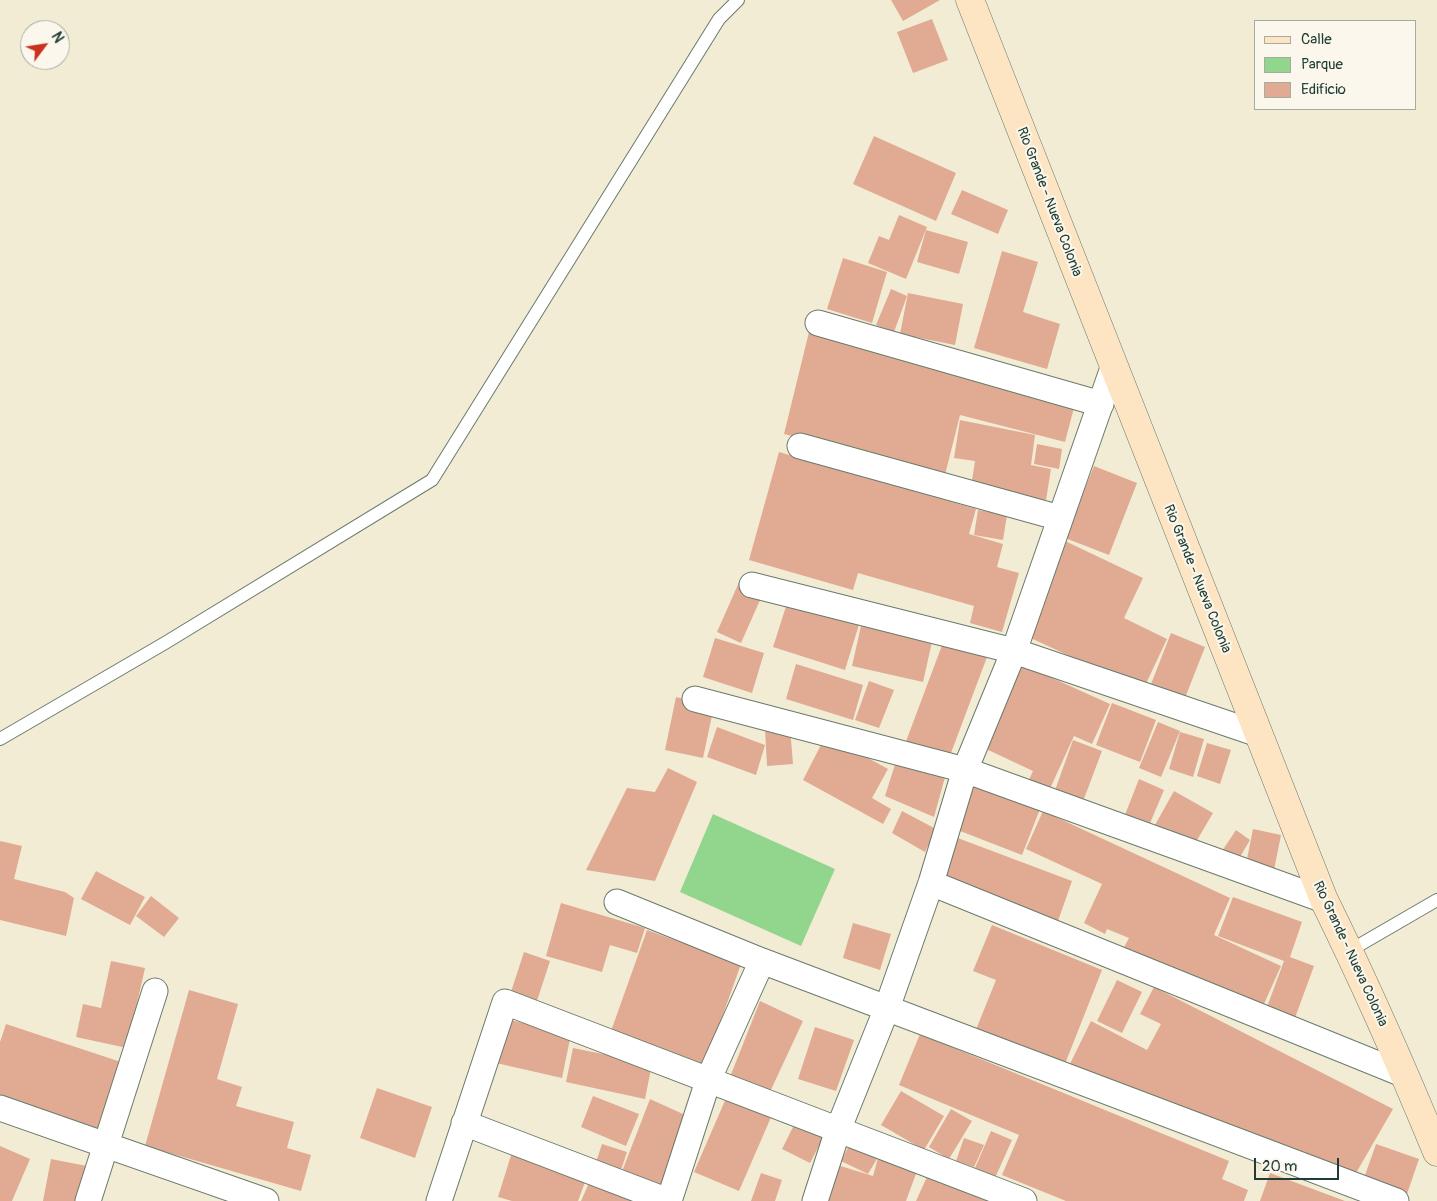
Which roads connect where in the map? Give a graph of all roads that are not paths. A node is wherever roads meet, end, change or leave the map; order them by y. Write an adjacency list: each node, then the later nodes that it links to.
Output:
1 (738, 0): 12 (lane)
2 (970, 0): 4 (street, Rio Grande - Nueva Colonia)
3 (818, 322): 5 (street)
4 (1113, 368): 5 (street); 11 (street, Rio Grande - Nueva Colonia)
5 (1101, 404): 7 (street)
6 (800, 446): 7 (street)
7 (1060, 518): 9 (street)
8 (752, 584): 9 (street)
9 (1014, 651): 11 (street); 13 (street)
10 (695, 699): 13 (street)
11 (1258, 734): 15 (street, Rio Grande - Nueva Colonia)
12 (0, 739)
13 (964, 770): 14 (street); 15 (street)
14 (931, 884): 21 (street); 22 (street)
15 (1324, 900): 18 (street, Rio Grande - Nueva Colonia)
16 (1437, 900): 18 (lane)
17 (617, 902): 19 (street)
18 (1349, 951): 22 (street, Rio Grande - Nueva Colonia)
19 (762, 961): 21 (street); 23 (street)
20 (155, 990): 27 (street)
21 (886, 1008): 26 (street); 35 (street)
22 (1405, 1075): 28 (street, Rio Grande - Nueva Colonia)
23 (709, 1078): 25 (street); 26 (street); 32 (street)
24 (0, 1108): 27 (street)
25 (464, 1123): 31 (street); 32 (street)
26 (838, 1130): 33 (street); 34 (street)
27 (106, 1145): 29 (street); 30 (street)
28 (1437, 1152)
29 (88, 1201)
30 (266, 1201)
31 (439, 1201)
32 (668, 1201)
33 (816, 1201)
34 (1024, 1201)
35 (1396, 1201)

